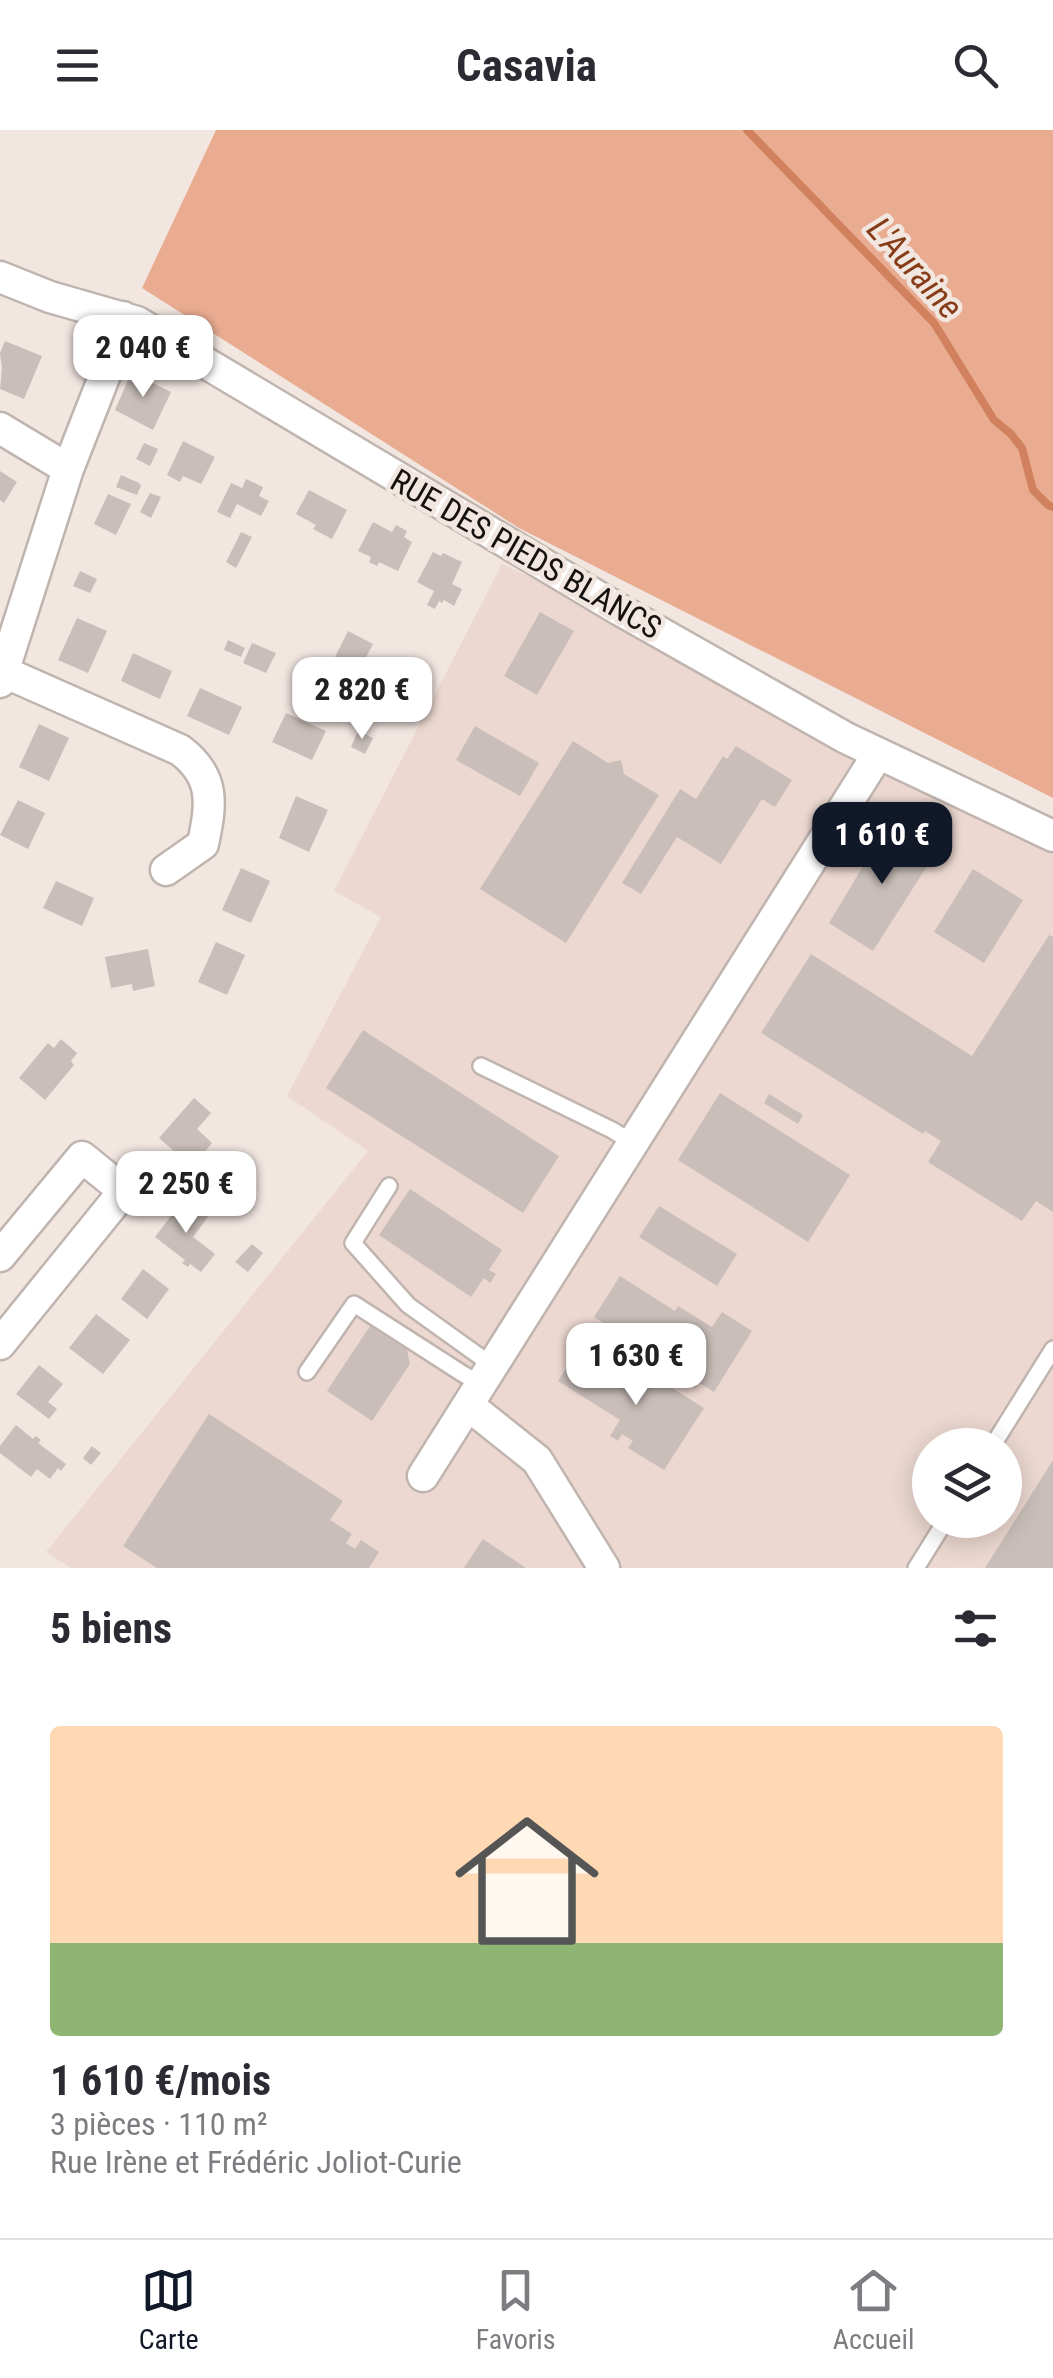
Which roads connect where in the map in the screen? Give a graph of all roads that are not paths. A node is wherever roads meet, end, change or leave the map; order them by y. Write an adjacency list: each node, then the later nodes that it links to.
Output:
1 (0, 277): 2 (street, RUE DES PIEDS BLANCS)
2 (123, 317): 4 (street); 6 (street, RUE DES PIEDS BLANCS)
3 (0, 428): 4 (street)
4 (68, 468): 5 (street)
5 (2, 677): 8 (street)
6 (878, 754): 7 (street, RUE DES PIEDS BLANCS); 10 (street)
7 (1053, 836)
8 (166, 870)
9 (481, 1066): 10 (lane)
10 (633, 1143): 17 (street)
11 (390, 1186): 17 (lane)
12 (0, 1256): 13 (street)
13 (10, 1312): 14 (street)
14 (0, 1344)
15 (1053, 1348): 18 (lane)
16 (307, 1372): 17 (lane)
17 (481, 1385): 19 (street); 21 (street)
18 (1004, 1428)
19 (423, 1476)
20 (935, 1538): 22 (lane)
21 (604, 1568)
22 (916, 1568)

